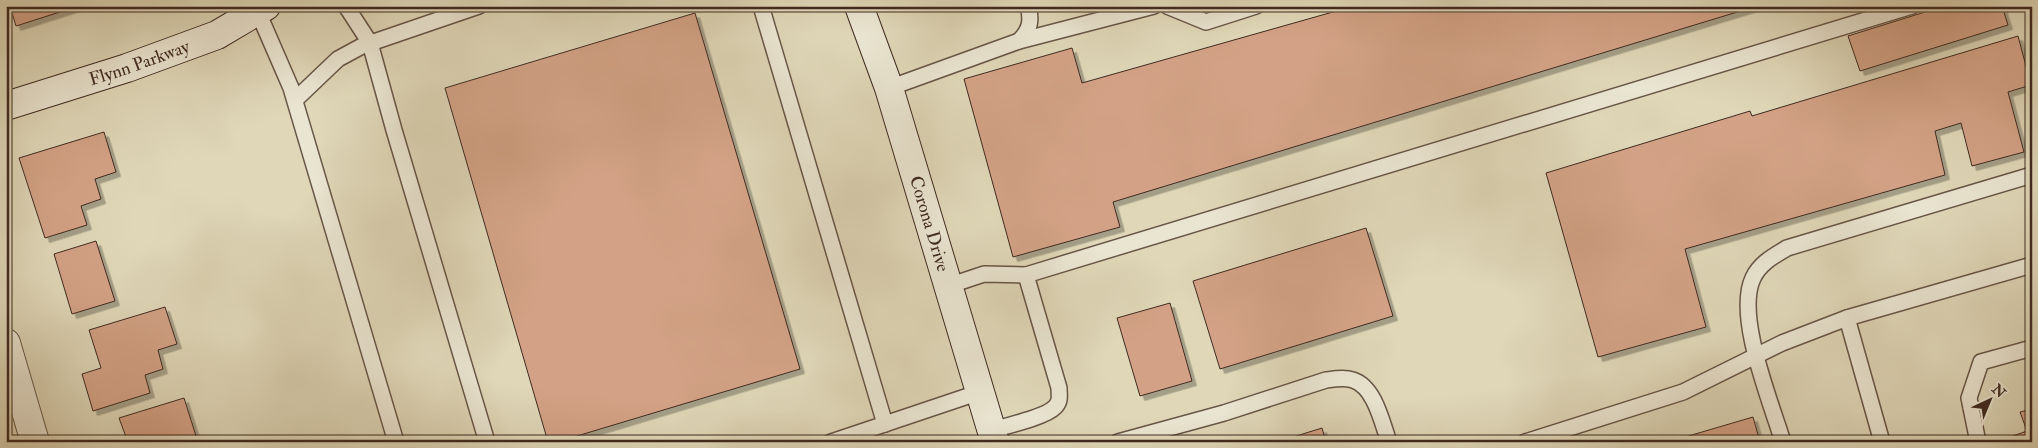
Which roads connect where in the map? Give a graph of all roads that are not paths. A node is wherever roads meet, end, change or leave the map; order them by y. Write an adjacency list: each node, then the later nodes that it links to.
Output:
1 (346, 6): 12 (lane)
2 (479, 6): 12 (lane)
3 (761, 6): 25 (lane)
4 (860, 6): 13 (street, Corona Drive)
5 (1028, 6): 11 (lane)
6 (1154, 6): 11 (lane)
7 (1166, 6): 8 (lane)
8 (1256, 6)
9 (1912, 6): 18 (lane)
10 (262, 9): 14 (lane); 15 (street, Flynn Parkway)
11 (1020, 41): 13 (lane)
12 (370, 43): 14 (lane); 29 (lane)
13 (888, 88): 19 (street, Corona Drive)
14 (295, 100): 28 (lane)
15 (6, 106)
16 (2032, 175): 23 (lane)
17 (2032, 265): 20 (lane)
18 (1026, 275): 19 (lane); 26 (lane)
19 (948, 286): 24 (street, Corona Drive)
20 (1847, 318): 23 (lane); 35 (lane)
21 (6, 343): 27 (street)
22 (2032, 348): 36 (lane)
23 (1756, 356): 33 (lane); 34 (lane)
24 (980, 392): 25 (lane); 26 (street, Corona Drive)
25 (885, 424): 30 (lane)
26 (993, 436)
27 (34, 442)
28 (396, 442)
29 (487, 442)
30 (831, 442)
31 (1118, 442): 32 (lane)
32 (1389, 442)
33 (1524, 442)
34 (1783, 442)
35 (1882, 442)
36 (1978, 442)

